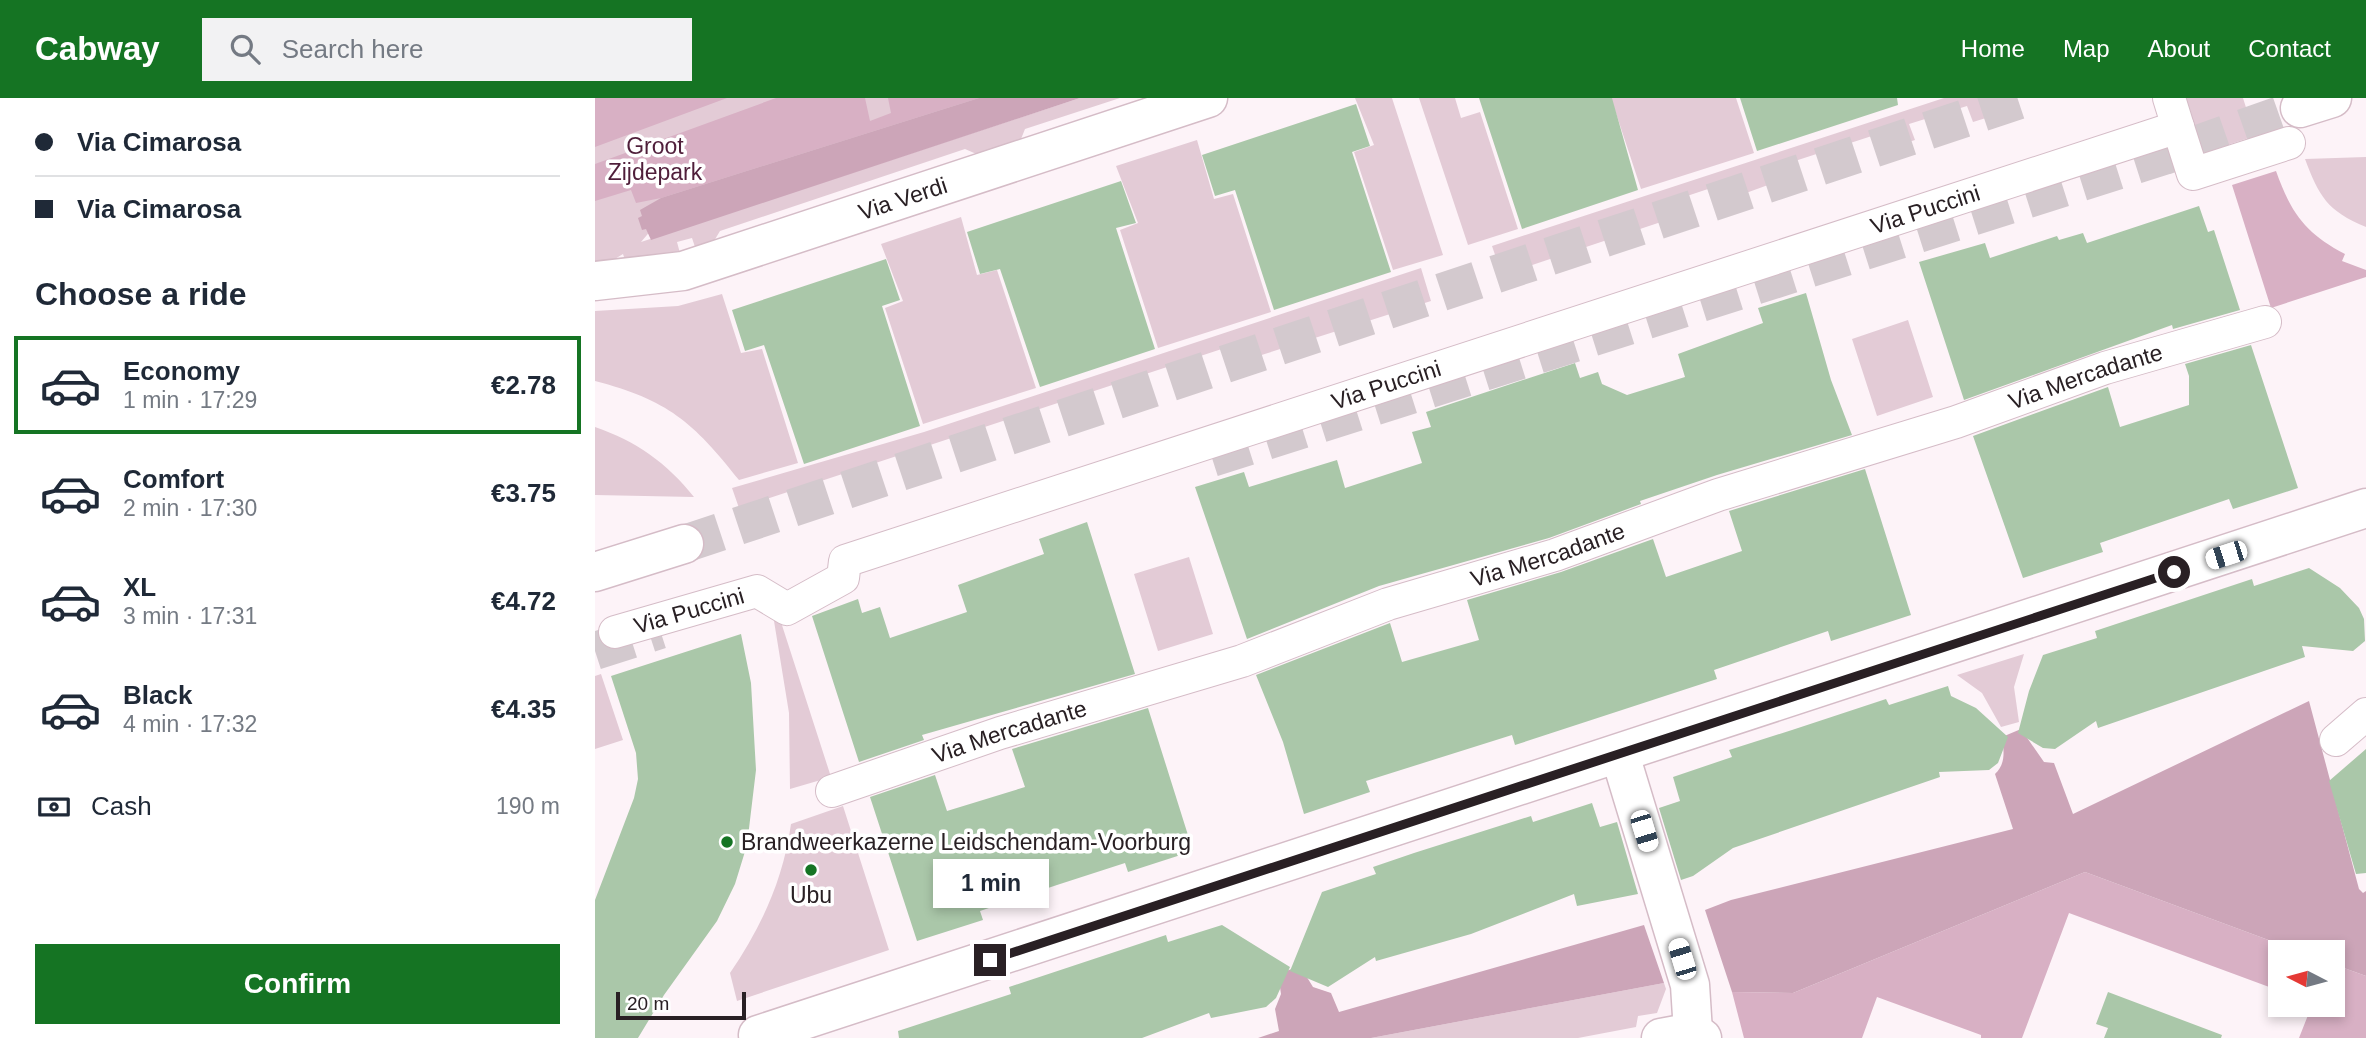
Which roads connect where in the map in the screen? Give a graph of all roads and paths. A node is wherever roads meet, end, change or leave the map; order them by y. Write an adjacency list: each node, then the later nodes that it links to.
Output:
1 (1208, 98): 4 (street, Via Verdi)
2 (2174, 112): 3 (street, Via Puccini); 9 (street, Via Puccini)
3 (2307, 117)
4 (595, 281)
5 (2265, 322): 13 (street, Via Mercadante)
6 (2366, 508): 12 (street)
7 (684, 544): 8 (street)
8 (595, 572)
9 (615, 632)
10 (2366, 714): 11 (street)
11 (2336, 740)
12 (1621, 755): 14 (street); 15 (street)
13 (832, 791)
14 (1685, 1036)
15 (759, 1038)

